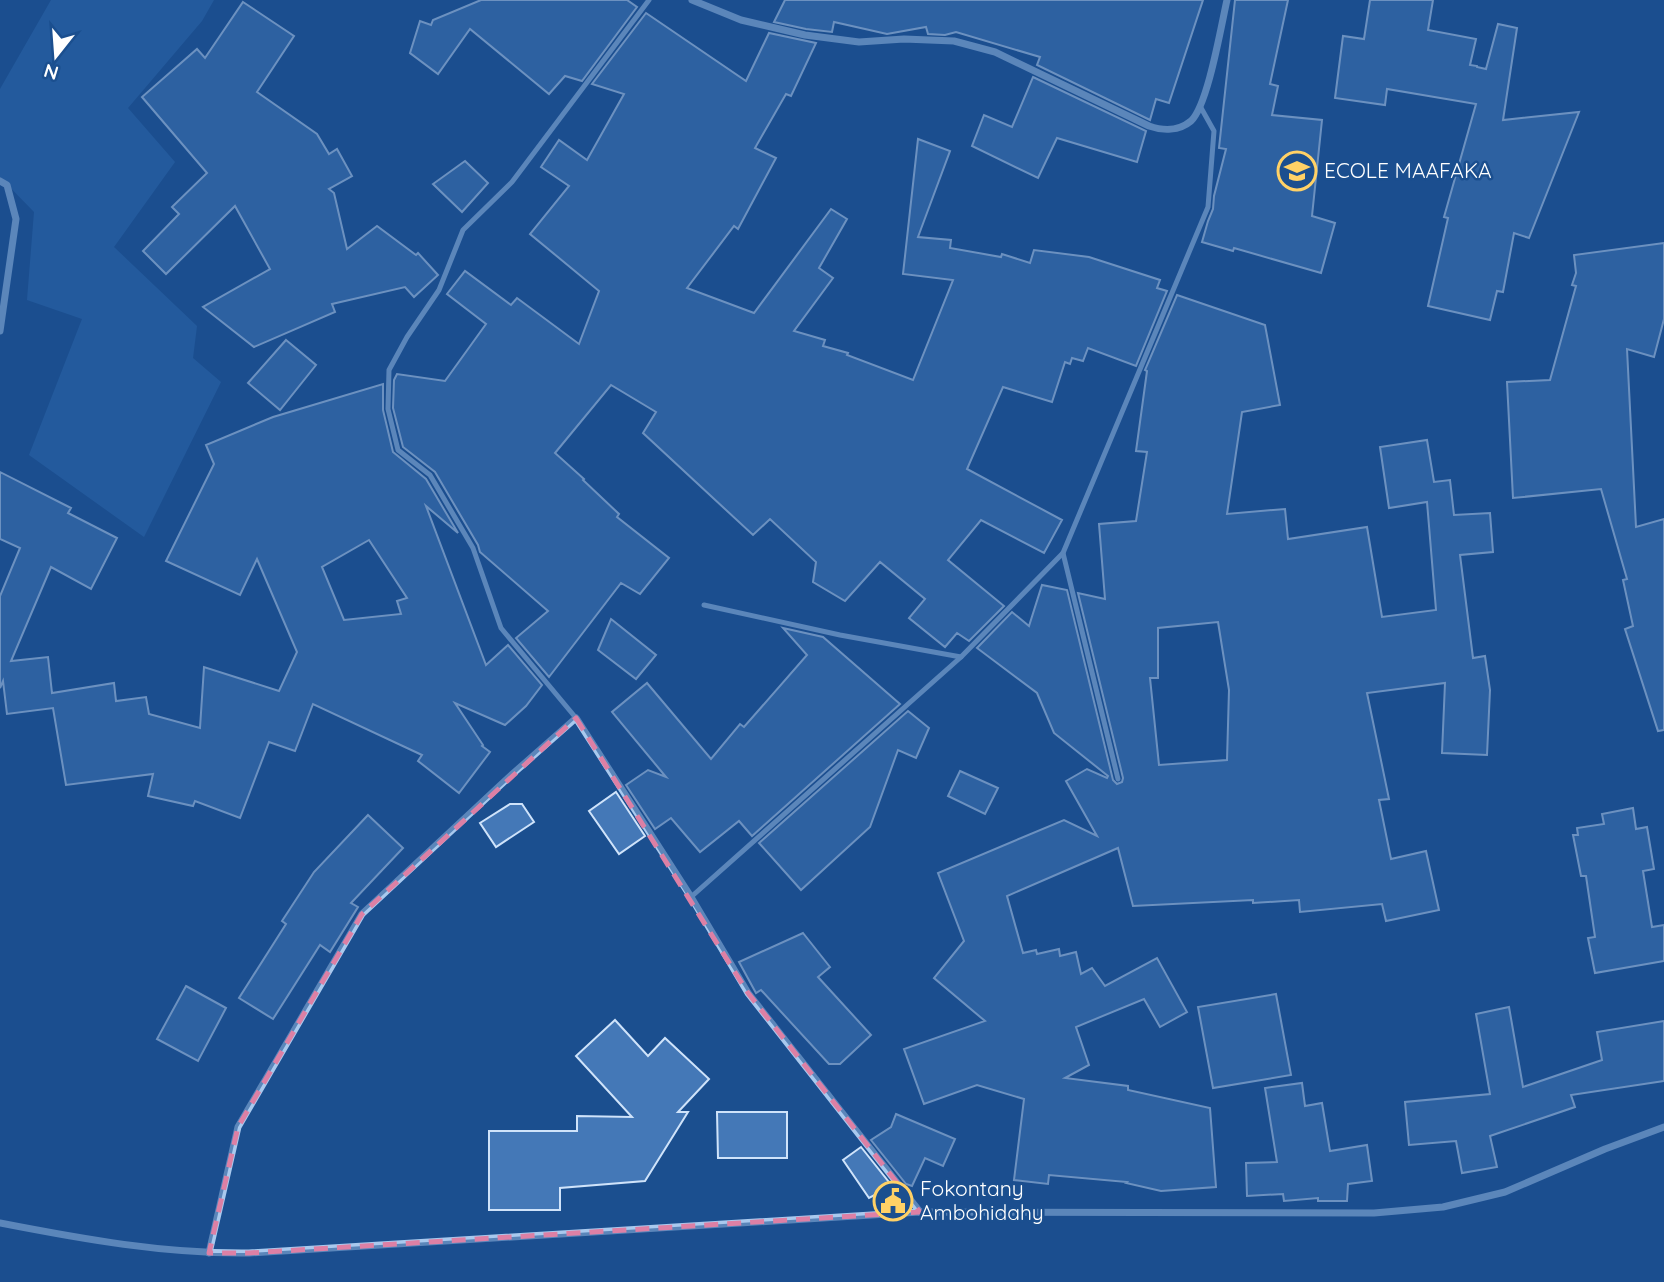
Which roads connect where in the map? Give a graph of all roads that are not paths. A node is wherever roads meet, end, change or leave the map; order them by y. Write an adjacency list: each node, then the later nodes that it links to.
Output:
1 (649, 0): 10 (lane)
2 (692, 0): 4 (street)
3 (1227, 0): 4 (street)
4 (1200, 106): 7 (lane)
5 (0, 181): 6 (street)
6 (0, 331)
7 (1063, 553): 9 (lane); 11 (lane)
8 (704, 606): 9 (lane)
9 (961, 657): 12 (lane)
10 (576, 718): 12 (street); 16 (street)
11 (1118, 779)
12 (691, 897): 14 (street)
13 (1664, 1127): 14 (street)
14 (920, 1212): 16 (street)
15 (0, 1223): 16 (street)
16 (209, 1253)

